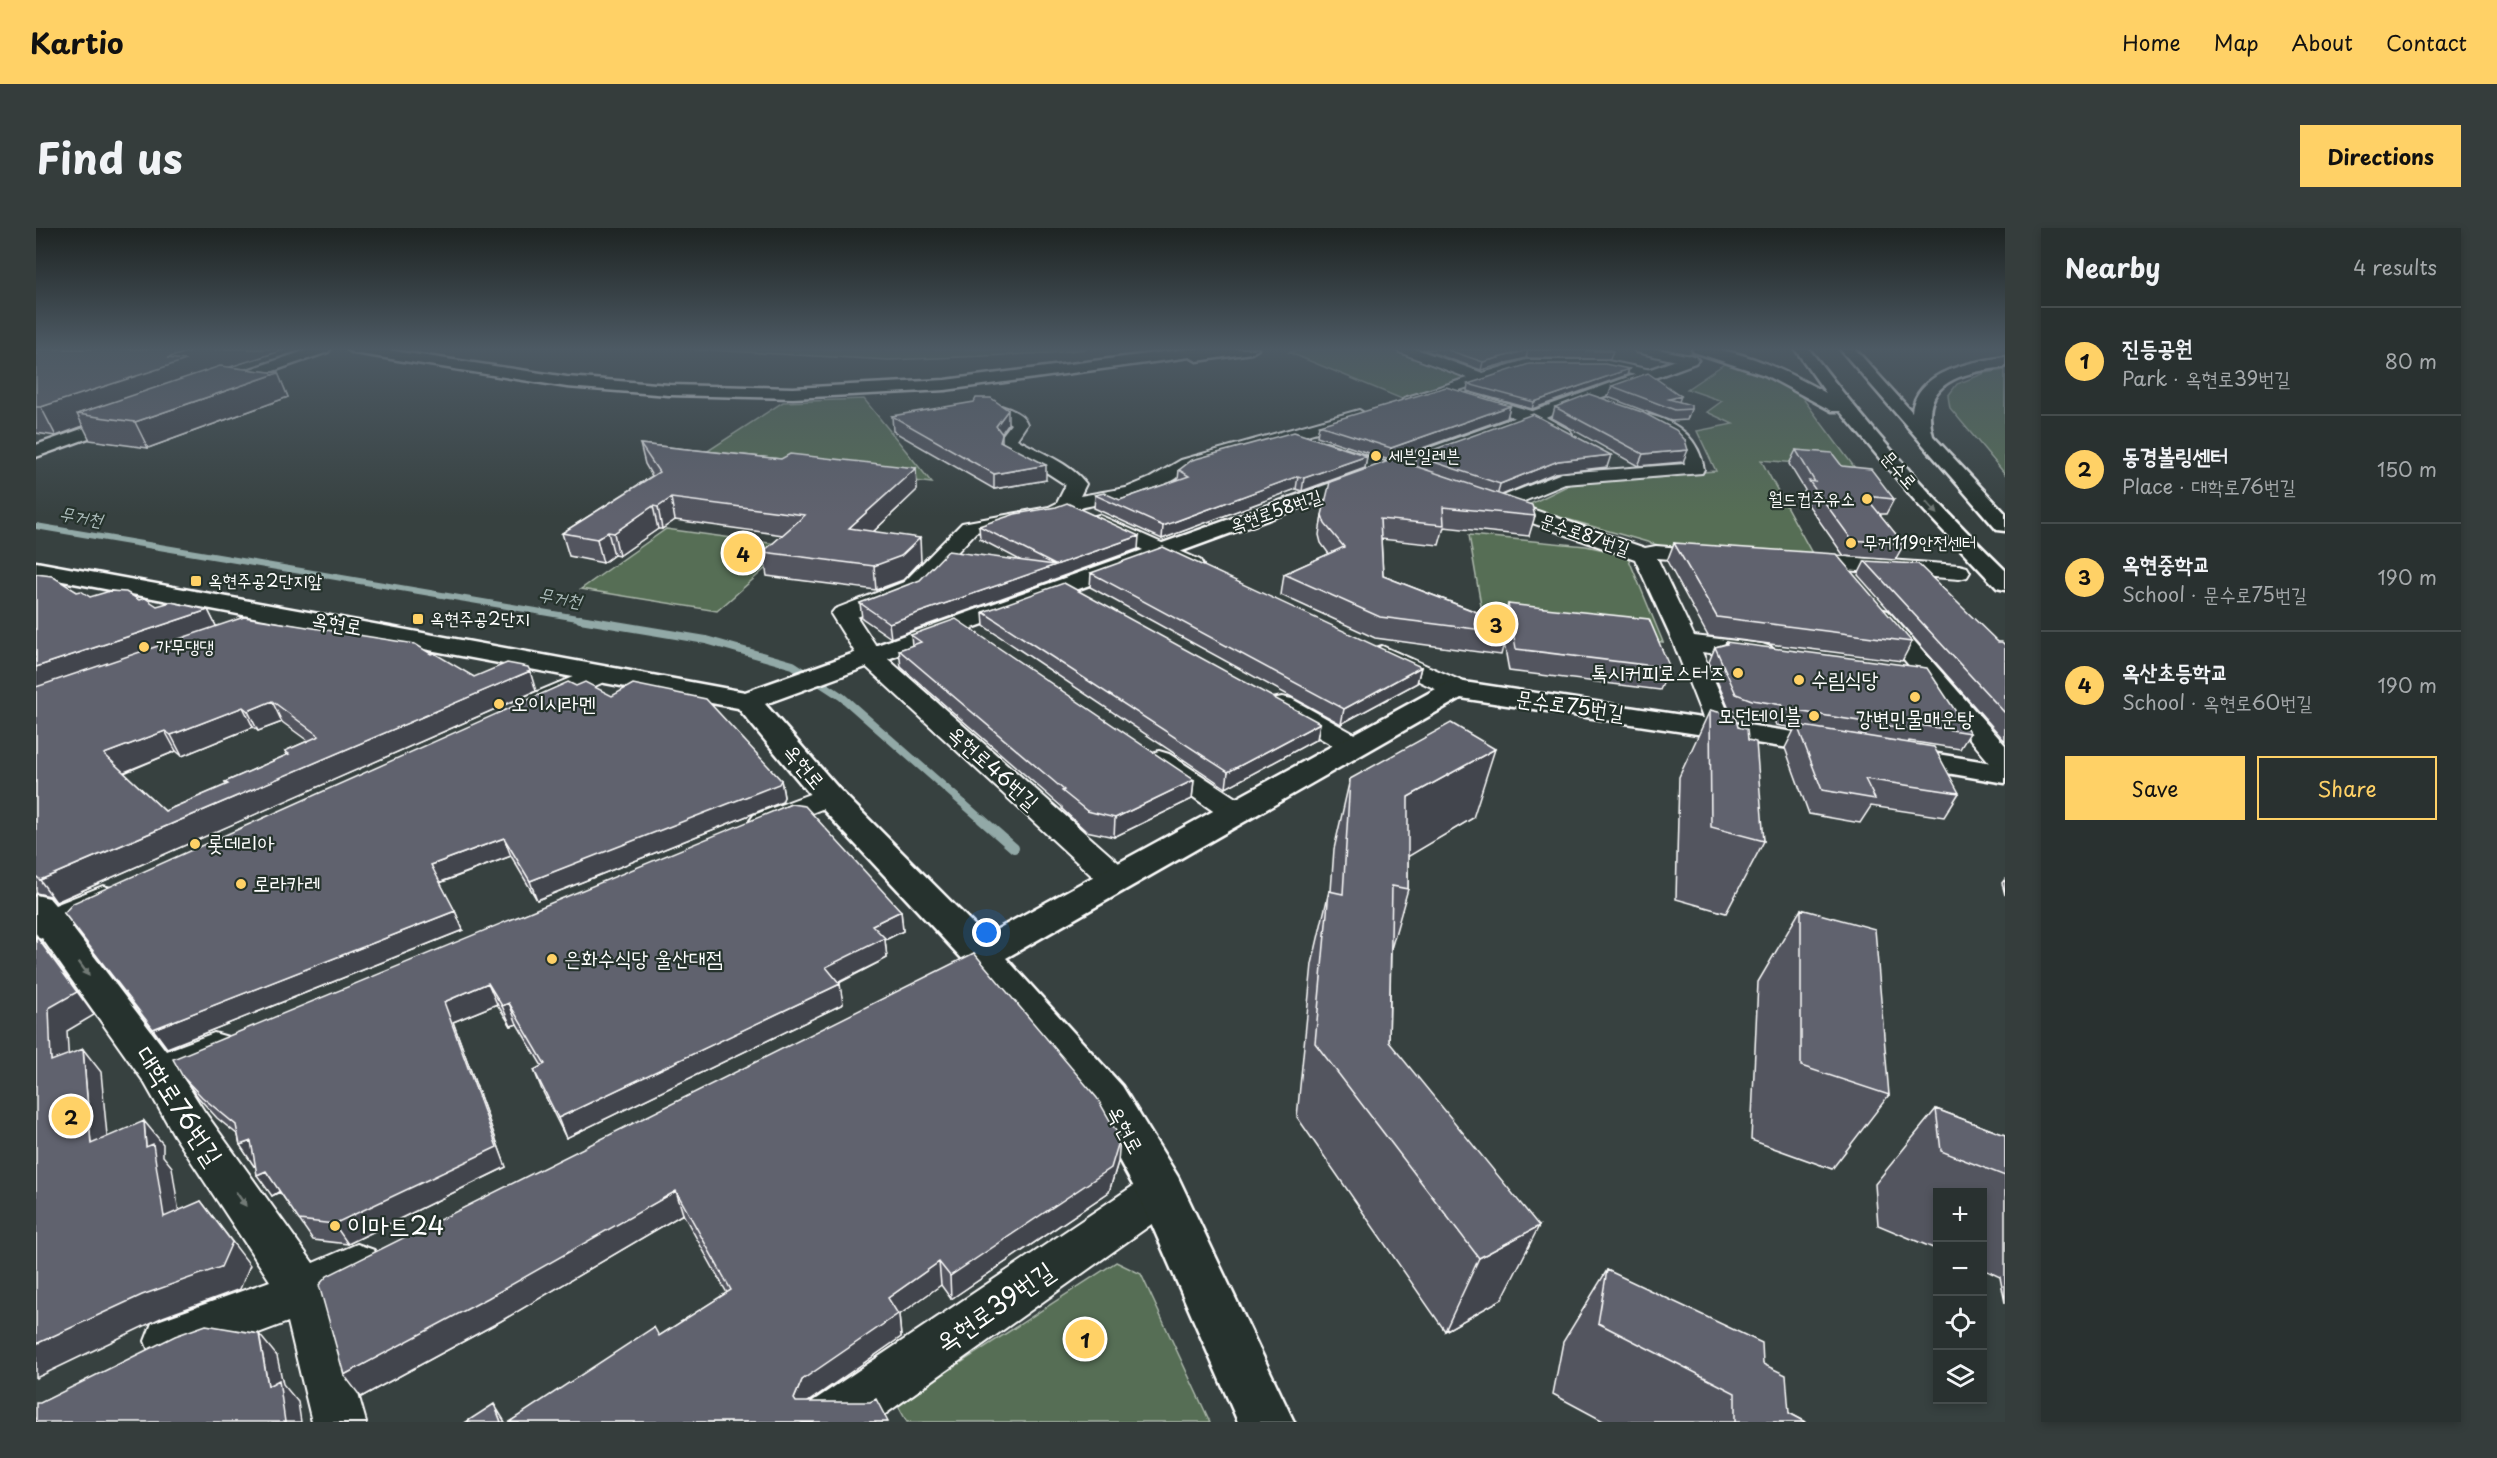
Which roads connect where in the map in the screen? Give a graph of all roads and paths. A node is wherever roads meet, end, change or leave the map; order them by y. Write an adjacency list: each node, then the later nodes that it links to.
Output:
1 (1395, 405): 15 (street)
2 (1492, 405): 13 (street)
3 (1566, 405): 13 (main road, 옥현로58번길)
4 (1609, 405): 9 (street)
5 (1833, 405): 14 (main road)
6 (1844, 405): 14 (main road, 문수로)
7 (1896, 405): 16 (main road, 문수로)
8 (1921, 405): 16 (main road)
9 (1613, 406)
10 (1001, 411): 24 (street)
11 (144, 412): 18 (main road)
12 (1631, 412): 21 (street, 문수로87번길)
13 (1532, 417): 17 (street); 20 (main road, 옥현로58번길)
14 (1855, 419): 35 (main road, 문수로, one-way to 35)
15 (1291, 435): 20 (street); 24 (street)
16 (1925, 438): 26 (main road, 문수로)
17 (1583, 445)
18 (36, 452)
19 (1604, 456): 21 (street)
20 (1390, 470): 22 (street); 27 (main road, 옥현로58번길)
21 (1635, 473): 25 (street, 문수로87번길)
22 (1434, 484)
23 (1477, 498): 25 (street, 문수로87번길)
24 (1066, 505): 27 (street); 45 (street, 옥현로46번길)
25 (1499, 505): 28 (street, 문수로87번길)
26 (2005, 525)
27 (1161, 551): 34 (street); 36 (main road, 옥현로58번길)
28 (1644, 555): 29 (street, 문수로87번길); 41 (street)
29 (1727, 556)
30 (1787, 560): 31 (street)
31 (1834, 563): 33 (street); 48 (street)
32 (36, 569): 38 (main road, 옥현로)
33 (1959, 572)
34 (1212, 575)
35 (2005, 583)
36 (1066, 586): 37 (street); 39 (main road, 옥현로58번길)
37 (1097, 603)
38 (284, 615): 40 (street); 47 (main road, 옥현로)
39 (960, 624): 43 (street); 45 (main road, 옥현로58번길)
40 (238, 631)
41 (1685, 642): 44 (street); 53 (street)
42 (1361, 644): 49 (street, 문수로75번길)
43 (989, 645)
44 (1790, 656)
45 (870, 657): 51 (main road, 옥현로58번길); 61 (street, 옥현로46번길)
46 (1896, 670): 48 (street)
47 (599, 674): 51 (main road, 옥현로); 52 (street)
48 (1930, 675): 56 (street)
49 (1457, 689): 53 (main road, 문수로75번길); 55 (main road)
50 (1262, 695): 55 (street)
51 (747, 701): 58 (main road, 옥현로)
52 (513, 713)
53 (1721, 728): 57 (main road, 문수로75번길)
54 (1138, 746): 59 (street)
55 (1355, 746): 59 (main road)
56 (2005, 763)
57 (2005, 774)
58 (828, 796): 60 (street); 64 (main road, 옥현로)
59 (1237, 813): 61 (main road)
60 (740, 832)
61 (1116, 879): 64 (main road)
62 (125, 888): 63 (street)
63 (40, 918): 66 (street, 대학로76번길, one-way to 66)
64 (965, 963): 67 (main road, 옥현로)
65 (246, 1035): 66 (street)
66 (159, 1071): 69 (street, 대학로76번길, one-way to 69)
67 (1161, 1192): 72 (street, 옥현로39번길); 73 (main road, 옥현로)
68 (391, 1249): 69 (street)
69 (305, 1292): 70 (street); 71 (street, 대학로76번길)
70 (140, 1356)
71 (339, 1422)
72 (829, 1422)
73 (1266, 1422)

